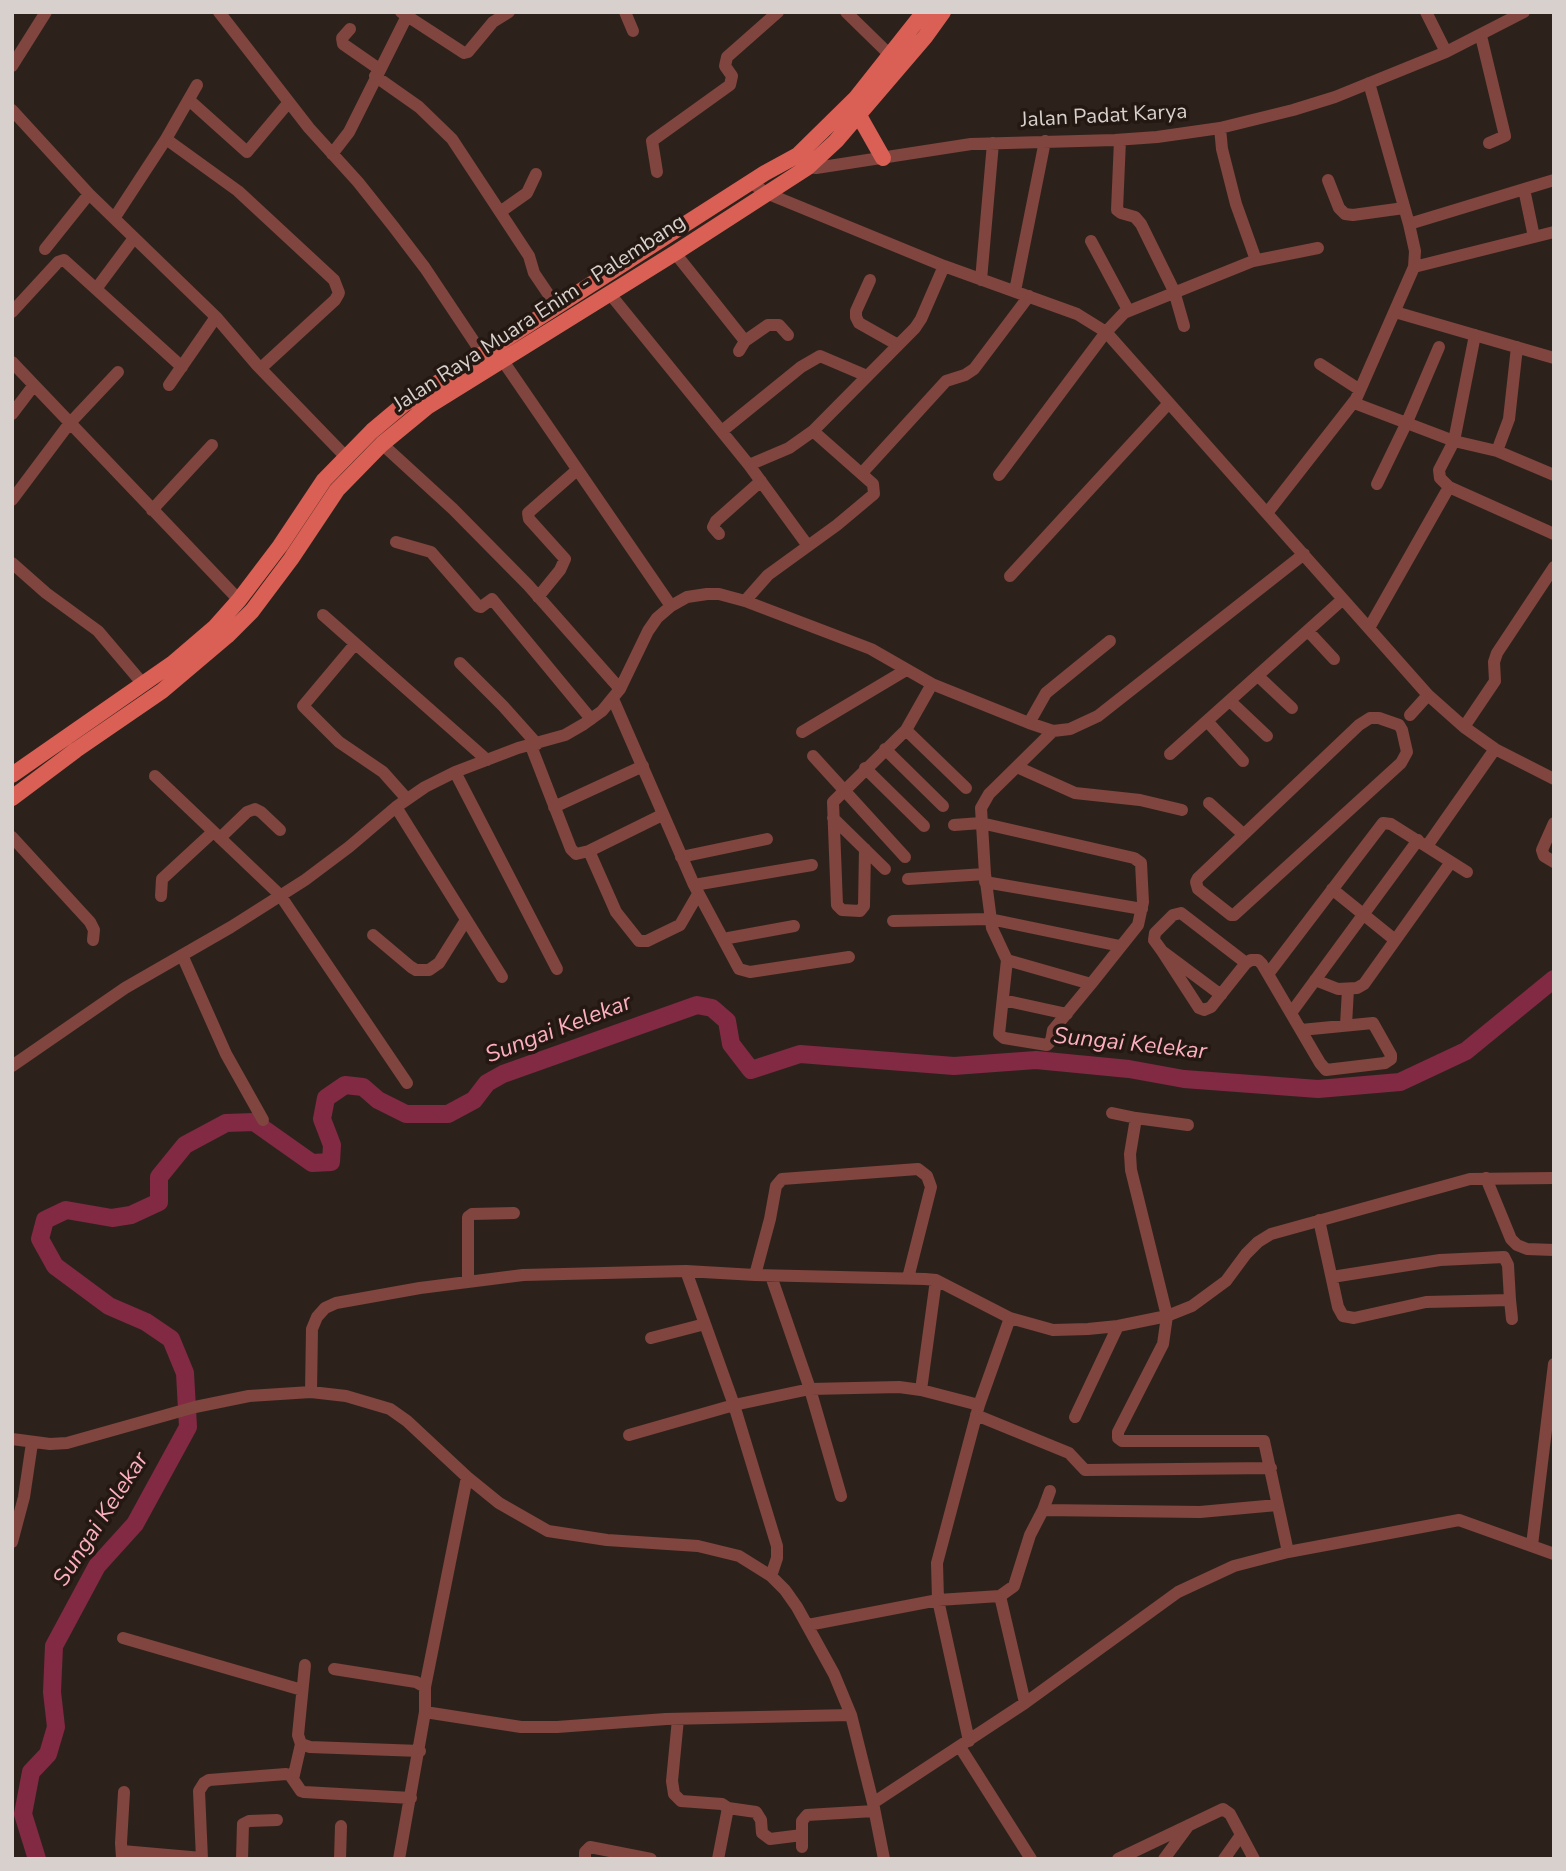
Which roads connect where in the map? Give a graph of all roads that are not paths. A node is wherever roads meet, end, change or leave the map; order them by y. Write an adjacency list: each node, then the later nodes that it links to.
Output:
1 (47, 12): 17 (street)
2 (219, 12): 22 (street)
3 (509, 12): 11 (street)
4 (625, 12): 13 (street)
5 (778, 12): 34 (street)
6 (846, 12): 16 (street)
7 (924, 12): 16 (main road, Jalan Raya Muara Enim - Palembang)
8 (943, 12): 23 (main road, Jalan Raya Muara Enim - Palembang)
9 (1426, 12): 15 (street)
10 (1524, 12): 14 (street, Jalan Padat Karya)
11 (406, 14): 18 (street)
12 (350, 29): 18 (street)
13 (633, 31)
14 (1481, 36): 15 (street, Jalan Padat Karya); 30 (street)
15 (1446, 52): 19 (street, Jalan Padat Karya)
16 (891, 56): 23 (main road, Jalan Raya Muara Enim - Palembang)
17 (12, 66)
18 (377, 72): 31 (street); 43 (street)
19 (1369, 83): 25 (street, Jalan Padat Karya); 42 (street)
20 (197, 85): 21 (street)
21 (189, 100): 22 (street); 26 (street)
22 (289, 102): 31 (street)
23 (855, 108): 32 (main road); 33 (main road, Jalan Raya Muara Enim - Palembang)
24 (12, 110): 40 (street)
25 (1220, 128): 27 (street, Jalan Padat Karya); 54 (street)
26 (166, 139): 44 (street); 82 (street)
27 (1120, 140): 28 (street, Jalan Padat Karya); 61 (street)
28 (1045, 141): 29 (street, Jalan Padat Karya); 60 (street)
29 (993, 143): 32 (street, Jalan Padat Karya); 57 (street)
30 (1489, 143)
31 (332, 154): 76 (street)
32 (883, 158): 33 (street, Jalan Padat Karya)
33 (803, 161): 38 (main road, Jalan Raya Muara Enim - Palembang); 41 (main road, Jalan Raya Muara Enim - Palembang)
34 (657, 172)
35 (536, 174): 43 (street)
36 (1328, 180): 42 (street)
37 (1554, 180): 39 (street)
38 (752, 183): 41 (street); 46 (main road, Jalan Raya Muara Enim - Palembang)
39 (1524, 189): 45 (street); 48 (street)
40 (89, 194): 44 (street); 52 (street)
41 (766, 194): 53 (main road, Jalan Raya Muara Enim - Palembang); 55 (street)
42 (1404, 208): 45 (street)
43 (500, 212): 64 (street)
44 (115, 217): 49 (street)
45 (1409, 223): 56 (street)
46 (676, 232): 53 (main road); 64 (main road, Jalan Raya Muara Enim - Palembang)
47 (1554, 232): 48 (street)
48 (1534, 237): 56 (street)
49 (134, 238): 59 (street); 68 (street)
50 (1091, 241): 65 (street)
51 (1318, 248): 54 (street)
52 (45, 249)
53 (680, 250): 62 (main road, Jalan Raya Muara Enim - Palembang); 71 (street)
54 (1256, 260): 61 (street)
55 (944, 266): 57 (street); 73 (street)
56 (1415, 267): 67 (street)
57 (981, 280): 60 (street)
58 (870, 281): 73 (street)
59 (96, 289): 66 (street); 81 (street)
60 (1015, 291): 63 (street)
61 (1174, 291): 65 (street); 69 (street)
62 (610, 294): 78 (main road, Jalan Raya Muara Enim - Palembang); 93 (street)
63 (1029, 296): 70 (street); 102 (street)
64 (557, 307): 76 (main road, Jalan Raya Muara Enim - Palembang)
65 (1128, 310): 70 (street)
66 (12, 312)
67 (1395, 312): 72 (street); 87 (street)
68 (216, 317): 81 (street); 82 (street)
69 (1184, 326)
70 (1106, 332): 88 (street); 103 (street)
71 (788, 335)
72 (1475, 335): 75 (street); 95 (street)
73 (898, 345): 84 (street)
74 (1439, 347): 91 (street)
75 (1517, 347): 77 (street); 98 (street)
76 (483, 355): 99 (main road, Jalan Raya Muara Enim - Palembang)
77 (1554, 358)
78 (503, 361): 96 (main road, Jalan Raya Muara Enim - Palembang); 101 (street)
79 (12, 362): 85 (street)
80 (1320, 364): 87 (street)
81 (182, 367): 86 (street)
82 (261, 368): 99 (street)
83 (118, 372): 92 (street)
84 (867, 376): 93 (street); 94 (street)
85 (34, 385): 90 (street); 92 (street)
86 (169, 385)
87 (1360, 390): 89 (street)
88 (1169, 403): 110 (street); 118 (street)
89 (1354, 403): 91 (street); 110 (street)
90 (12, 414)
91 (1407, 422): 95 (street); 106 (street)
92 (69, 424): 108 (street); 109 (street)
93 (722, 431): 100 (street)
94 (813, 431): 100 (street); 102 (street)
95 (1454, 441): 98 (street); 107 (street)
96 (382, 444): 119 (street); 164 (main road, Jalan Raya Muara Enim - Palembang)
97 (212, 445): 109 (street)
98 (1497, 452): 104 (street)
99 (345, 456): 121 (main road, Jalan Raya Muara Enim - Palembang)
100 (749, 465): 105 (street)
101 (578, 470): 119 (street); 123 (street)
102 (862, 473): 114 (street)
103 (999, 475)
104 (1554, 475)
105 (761, 481): 111 (street); 114 (street)
106 (1377, 484)
107 (1449, 487): 112 (street); 125 (street)
108 (12, 500)
109 (152, 510): 121 (street)
110 (1267, 513): 115 (street)
111 (719, 534)
112 (1554, 534)
113 (396, 542): 139 (street)
114 (808, 546): 122 (street)
115 (1304, 554): 120 (street); 145 (street)
116 (12, 563): 133 (street)
117 (1554, 567): 143 (street)
118 (1010, 576)
119 (538, 597): 135 (street)
120 (1343, 598): 125 (street); 126 (street)
121 (239, 600): 133 (main road, Jalan Raya Muara Enim - Palembang)
122 (745, 601): 123 (street); 131 (street)
123 (671, 606): 135 (street)
124 (323, 615): 128 (street)
125 (1369, 628): 136 (street)
126 (1308, 631): 129 (street); 132 (street)
127 (1110, 641): 142 (street)
128 (355, 644): 153 (street); 165 (street)
129 (1334, 659)
130 (460, 663): 148 (street)
131 (906, 670): 134 (street); 146 (street)
132 (1258, 676): 137 (street); 138 (street)
133 (144, 684): 159 (main road, Jalan Raya Muara Enim - Palembang)
134 (932, 684): 142 (street); 144 (street)
135 (616, 694): 139 (street); 155 (street)
136 (1428, 695): 140 (street); 143 (street)
137 (1230, 701): 141 (street); 147 (street)
138 (1292, 708)
139 (591, 719): 148 (street)
140 (1404, 720): 178 (street); 178 (street)
141 (1207, 721): 151 (street); 154 (street)
142 (1029, 723): 145 (street)
143 (1464, 727): 150 (street)
144 (906, 730): 149 (street); 162 (street)
145 (1053, 730): 156 (street)
146 (802, 732)
147 (1267, 736)
148 (534, 745): 153 (street); 169 (street)
149 (885, 749): 157 (street); 167 (street)
150 (1495, 749): 161 (street); 182 (street)
151 (1170, 754)
152 (813, 757): 163 (street)
153 (487, 760): 158 (street)
154 (1243, 761)
155 (643, 766): 169 (street); 171 (street)
156 (1017, 767): 170 (street); 173 (street)
157 (865, 768): 163 (street); 176 (street)
158 (455, 772): 165 (street); 214 (street)
159 (12, 775)
160 (155, 776): 179 (street)
161 (1554, 779)
162 (966, 788)
163 (844, 789): 172 (street); 186 (street)
164 (12, 798)
165 (407, 799): 168 (street)
166 (1209, 803): 178 (street)
167 (943, 806)
168 (396, 807): 196 (street); 201 (street)
169 (554, 807): 184 (street)
170 (1182, 810)
171 (662, 815): 184 (street); 185 (street)
172 (833, 818): 183 (street); 183 (street)
173 (981, 822): 175 (street); 192 (street); 198 (street)
174 (1554, 823): 188 (street)
175 (954, 825)
176 (924, 826)
177 (279, 830): 179 (street)
178 (1243, 834)
179 (216, 835): 196 (street); 197 (street)
180 (12, 837): 206 (street)
181 (767, 839): 185 (street)
182 (1423, 843): 187 (street); 195 (street); 199 (street)
183 (864, 849): 190 (street)
184 (589, 851): 194 (street)
185 (681, 857): 194 (street)
186 (905, 857)
187 (1451, 862): 191 (street); 207 (street)
188 (1554, 862)
189 (812, 865): 194 (street)
190 (885, 869)
191 (1467, 872)
192 (985, 878): 193 (street); 198 (street); 200 (street)
193 (908, 879)
194 (696, 889): 205 (street)
195 (1332, 889): 199 (street); 215 (street)
196 (280, 895): 210 (street); 227 (street)
197 (161, 896)
198 (1142, 909): 208 (street)
199 (1363, 916): 207 (street); 217 (street)
200 (990, 919): 202 (street); 208 (street); 212 (street)
201 (466, 920): 204 (street); 216 (street)
202 (893, 921)
203 (794, 926): 205 (street)
204 (373, 935)
205 (723, 939): 211 (street)
206 (93, 940)
207 (1395, 940): 219 (street)
208 (1120, 946): 218 (street)
209 (1163, 951): 213 (street); 220 (street); 220 (street)
210 (182, 955): 226 (street); 230 (street)
211 (849, 957)
212 (1007, 960): 218 (street); 221 (street)
213 (1246, 963): 215 (street); 220 (street)
214 (558, 969)
215 (1268, 974): 222 (street)
216 (502, 977)
217 (1315, 980): 219 (street); 222 (street)
218 (1091, 984): 223 (street)
219 (1348, 989): 224 (street)
220 (1221, 995)
221 (1003, 1000): 223 (street); 223 (street)
222 (1291, 1013): 225 (street)
223 (1067, 1014)
224 (1346, 1025): 225 (street); 225 (street)
225 (1301, 1030)
226 (12, 1066)
227 (407, 1083)
228 (1112, 1113): 229 (street)
229 (1136, 1118): 231 (street); 245 (street)
230 (263, 1120)
231 (1188, 1125)
232 (1486, 1178): 233 (street); 235 (street); 236 (street)
233 (1554, 1178)
234 (513, 1213): 243 (street)
235 (1319, 1220): 240 (street); 245 (street)
236 (1554, 1251)
237 (686, 1271): 238 (street); 243 (street); 248 (street)
238 (755, 1275): 239 (street); 241 (street)
239 (771, 1276): 241 (street); 252 (street)
240 (1332, 1277): 244 (street); 244 (street)
241 (908, 1278): 242 (street)
242 (936, 1280): 246 (street); 253 (street)
243 (468, 1281): 254 (street)
244 (1510, 1300): 247 (street)
245 (1167, 1316): 249 (street); 261 (street)
246 (1010, 1318): 249 (street); 256 (street)
247 (1512, 1318)
248 (705, 1324): 250 (street); 255 (street)
249 (1118, 1326): 257 (street)
250 (651, 1338)
251 (1554, 1364): 268 (street)
252 (810, 1390): 253 (street); 255 (street); 264 (street)
253 (921, 1390): 256 (street)
254 (311, 1392): 260 (street); 262 (street)
255 (734, 1405): 258 (street); 271 (street)
256 (978, 1410): 261 (street); 273 (street)
257 (1074, 1417)
258 (629, 1435)
259 (12, 1439): 260 (street)
260 (32, 1443): 267 (street)
261 (1271, 1468): 265 (street)
262 (467, 1476): 271 (street); 278 (street)
263 (1050, 1491): 266 (street)
264 (841, 1496)
265 (1277, 1505): 266 (street); 269 (street)
266 (1043, 1510): 272 (street)
267 (12, 1542)
268 (1532, 1545): 269 (street); 270 (street)
269 (1288, 1552): 280 (street)
270 (1554, 1554)
271 (771, 1576): 274 (street)
272 (1000, 1596): 273 (street); 280 (street)
273 (938, 1600): 274 (street); 285 (street)
274 (808, 1625): 282 (street)
275 (123, 1638): 279 (street)
276 (305, 1665): 279 (street)
277 (334, 1669): 278 (street)
278 (425, 1686): 281 (street)
279 (302, 1690): 284 (street)
280 (1026, 1703): 285 (street)
281 (425, 1712): 283 (street); 286 (street)
282 (851, 1715): 283 (street); 290 (street)
283 (678, 1719): 291 (street)
284 (301, 1744): 286 (street); 287 (street)
285 (964, 1744): 290 (street); 305 (street)
286 (420, 1751): 289 (street)
287 (293, 1779): 289 (street); 297 (street)
288 (124, 1792): 296 (street)
289 (411, 1798): 300 (street)
290 (874, 1807): 291 (street); 304 (street)
291 (728, 1808): 303 (street)
292 (277, 1820): 298 (street)
293 (1191, 1824): 295 (street); 306 (street); 307 (street)
294 (341, 1826): 299 (street)
295 (1241, 1835): 308 (street); 309 (street)
296 (122, 1855): 297 (street)
297 (202, 1858)
298 (242, 1859)
299 (340, 1859)
300 (400, 1859)
301 (585, 1859): 302 (street)
302 (651, 1859)
303 (719, 1859)
304 (884, 1859)
305 (1031, 1859)
306 (1118, 1859)
307 (1164, 1859)
308 (1224, 1859)
309 (1254, 1859)

